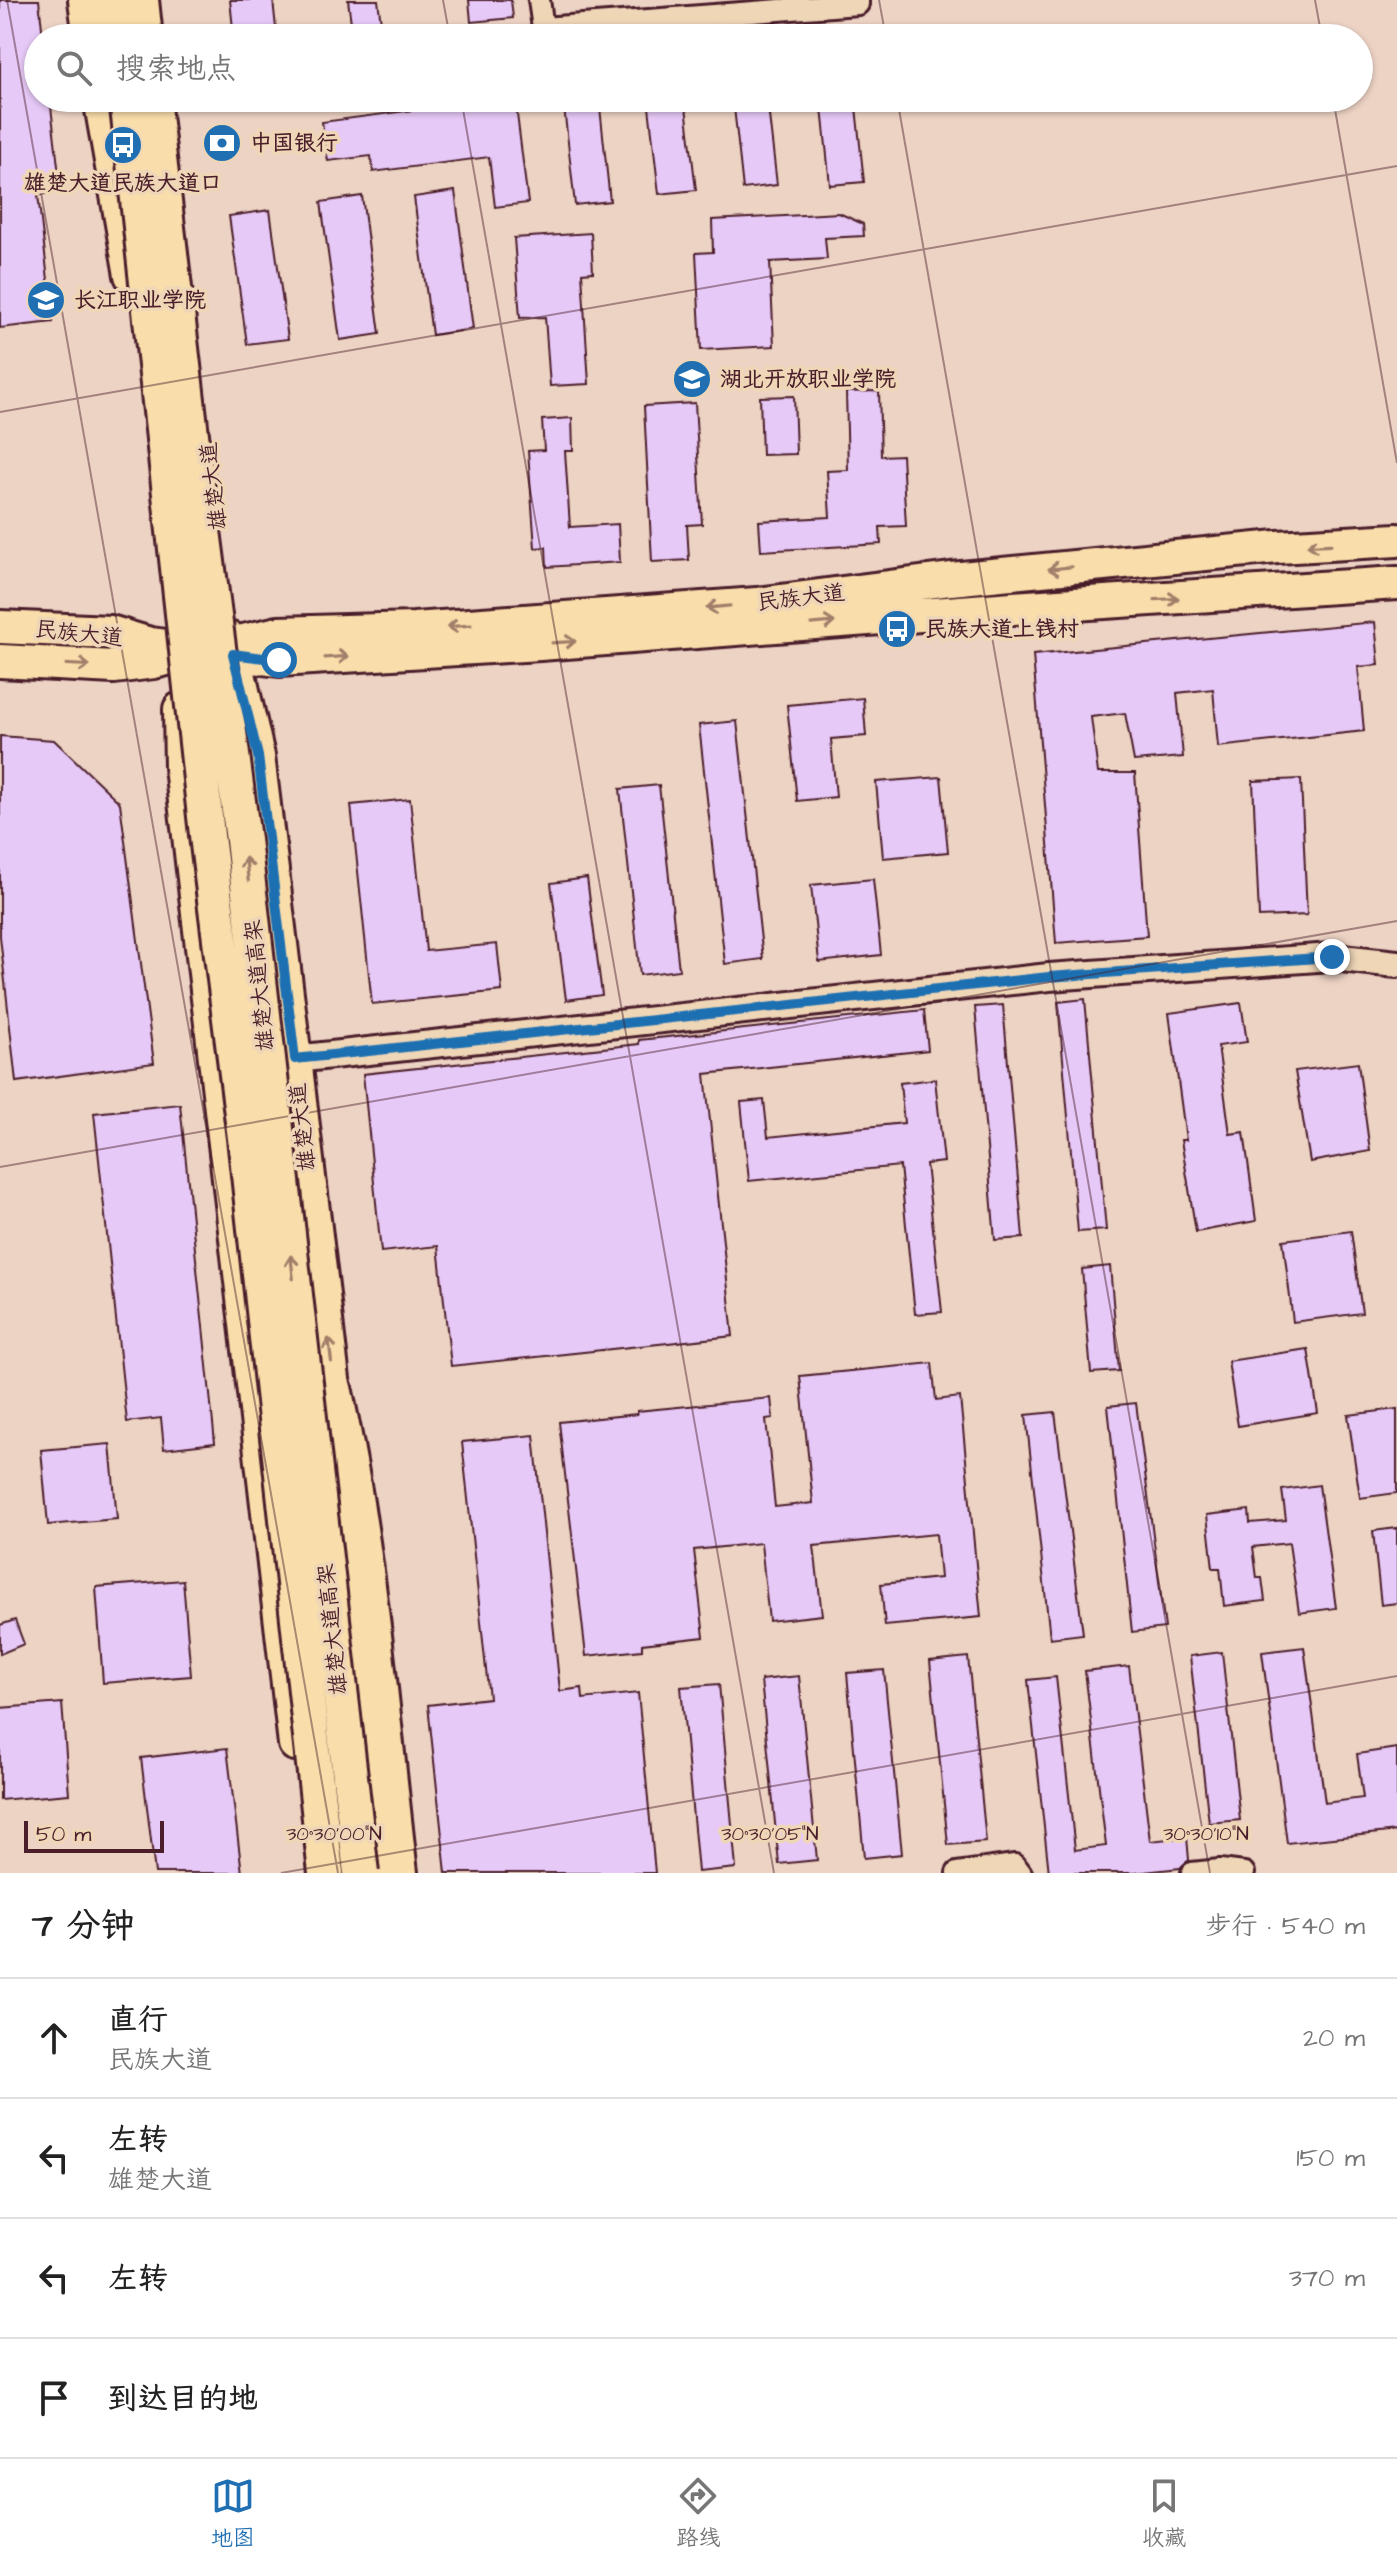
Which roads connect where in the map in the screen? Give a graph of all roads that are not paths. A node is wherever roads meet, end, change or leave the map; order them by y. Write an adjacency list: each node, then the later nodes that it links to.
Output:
1 (86, 0): 8 (highway)
2 (102, 0): 9 (main road)
3 (116, 0): 10 (highway)
4 (141, 0): 11 (highway)
5 (154, 0): 12 (main road)
6 (539, 0): 13 (street)
7 (858, 0): 14 (street)
8 (89, 24)
9 (105, 24)
10 (119, 24)
11 (144, 24)
12 (157, 24)
13 (542, 24)
14 (596, 24)
15 (103, 112): 20 (highway)
16 (115, 112): 20 (main road, 雄楚大道)
17 (129, 112): 30 (highway, 雄楚大道高架, bridge)
18 (154, 112): 31 (highway, 雄楚大道高架, one-way to 18, bridge)
19 (167, 112): 24 (main road, 雄楚大道)
20 (134, 287): 24 (main road, 雄楚大道)
21 (1397, 540): 24 (main road, 民族大道, one-way to 24)
22 (1397, 583): 24 (main road, 民族大道, one-way to 22)
23 (0, 627): 24 (main road, 民族大道)
24 (205, 650): 25 (main road, 民族大道, one-way to 24); 27 (main road, 雄楚大道); 29 (main road, 雄楚大道)
25 (0, 661)
26 (1397, 964): 27 (street)
27 (295, 1059): 28 (main road, 雄楚大道, one-way to 27)
28 (334, 1388): 32 (main road, 雄楚大道); 33 (highway)
29 (310, 1873)
30 (326, 1873)
31 (361, 1873)
32 (380, 1873)
33 (400, 1873)
34 (957, 1873): 35 (street)
35 (1021, 1873)
36 (1192, 1873): 37 (street)
37 (1244, 1873)

